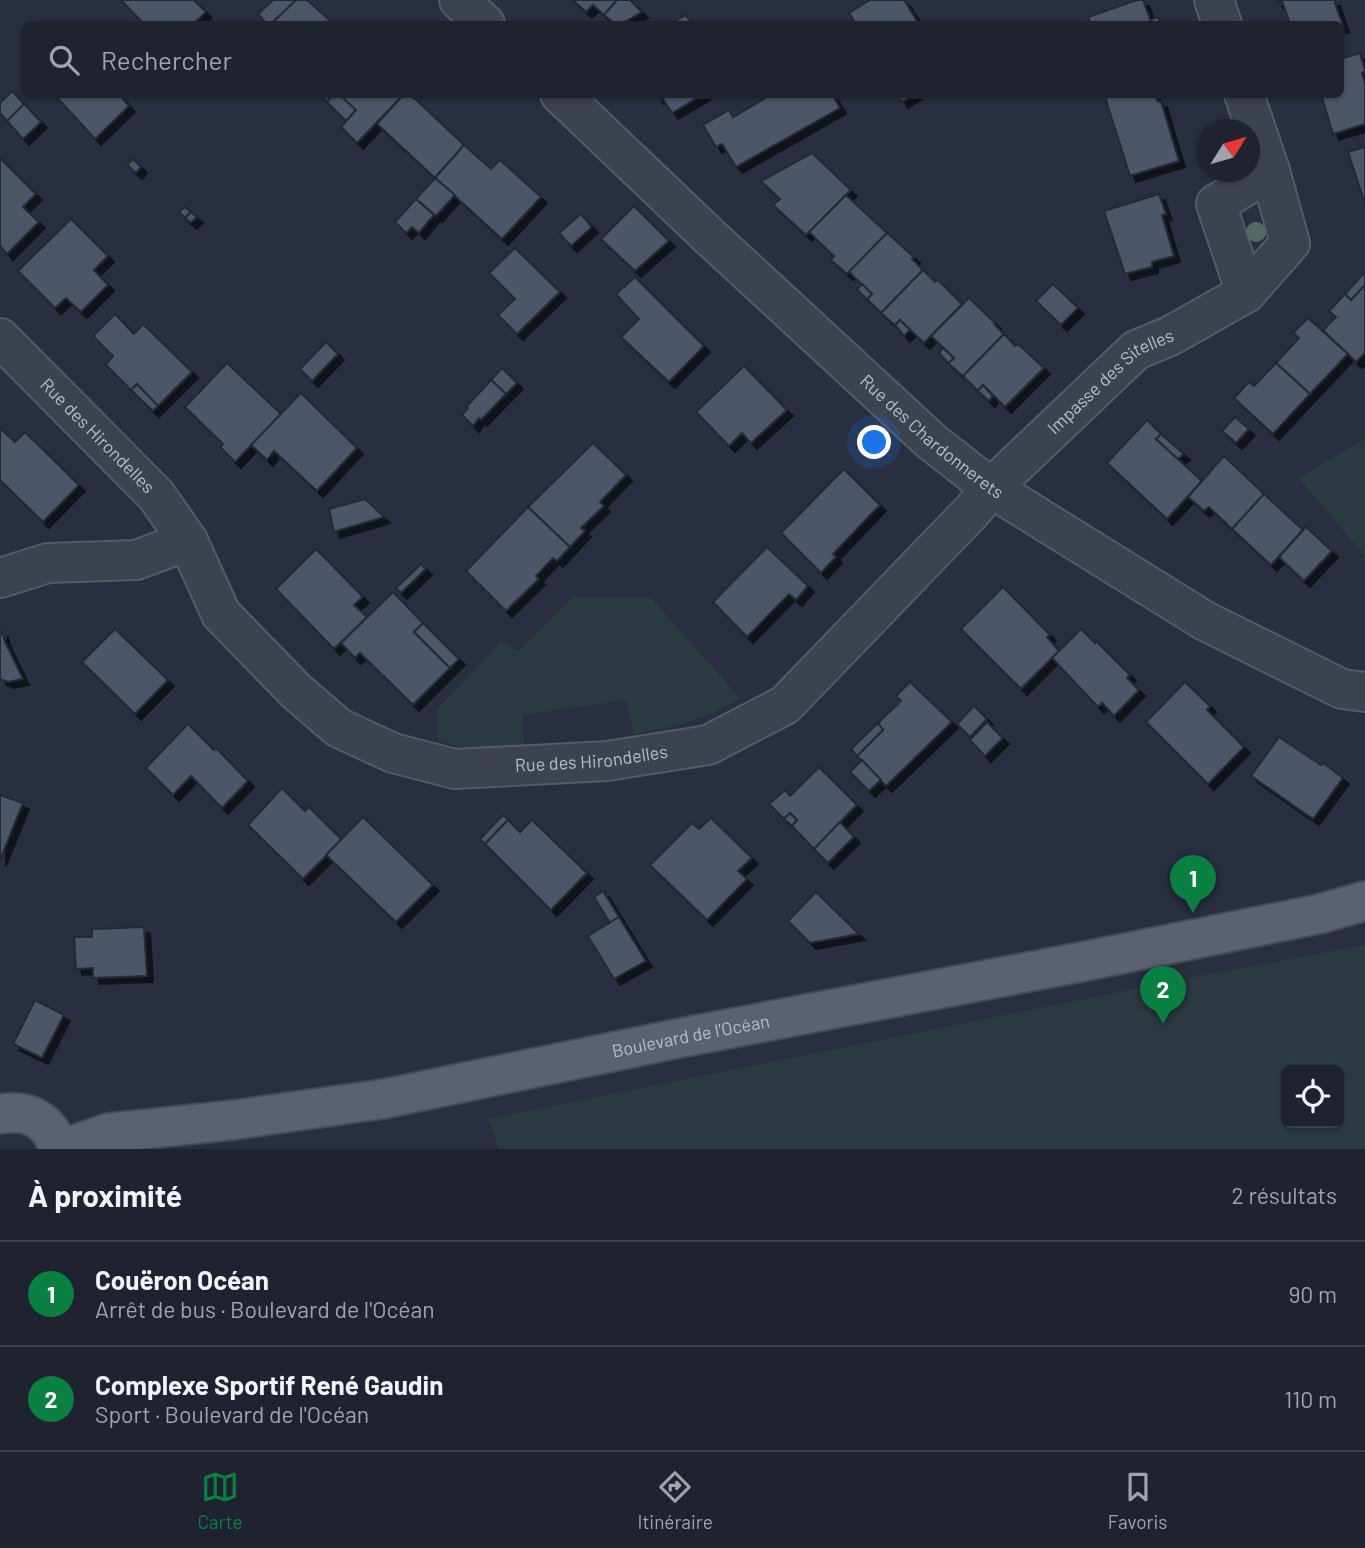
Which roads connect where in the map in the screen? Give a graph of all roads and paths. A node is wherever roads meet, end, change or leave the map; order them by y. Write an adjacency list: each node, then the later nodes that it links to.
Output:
1 (459, 0): 3 (street)
2 (1214, 0): 4 (street)
3 (482, 21)
4 (1221, 21)
5 (564, 98): 10 (street, Rue des Chardonnerets)
6 (1245, 98): 7 (street, Impasse des Sitelles)
7 (1270, 171): 8 (street, Impasse des Sitelles); 8 (street)
8 (1246, 293): 10 (street, Impasse des Sitelles)
9 (0, 338): 11 (street, Rue des Hirondelles)
10 (991, 488): 11 (street, Rue des Hirondelles); 13 (street, Rue des Chardonnerets)
11 (188, 541): 12 (street)
12 (0, 578)
13 (1365, 692)
14 (1365, 901): 15 (main road, Boulevard de l'Océan)
15 (1319, 914): 16 (main road, Boulevard de l'Océan); 18 (main road, Boulevard de l'Océan)
16 (1365, 919)
17 (0, 1114): 18 (main road)
18 (61, 1149)

